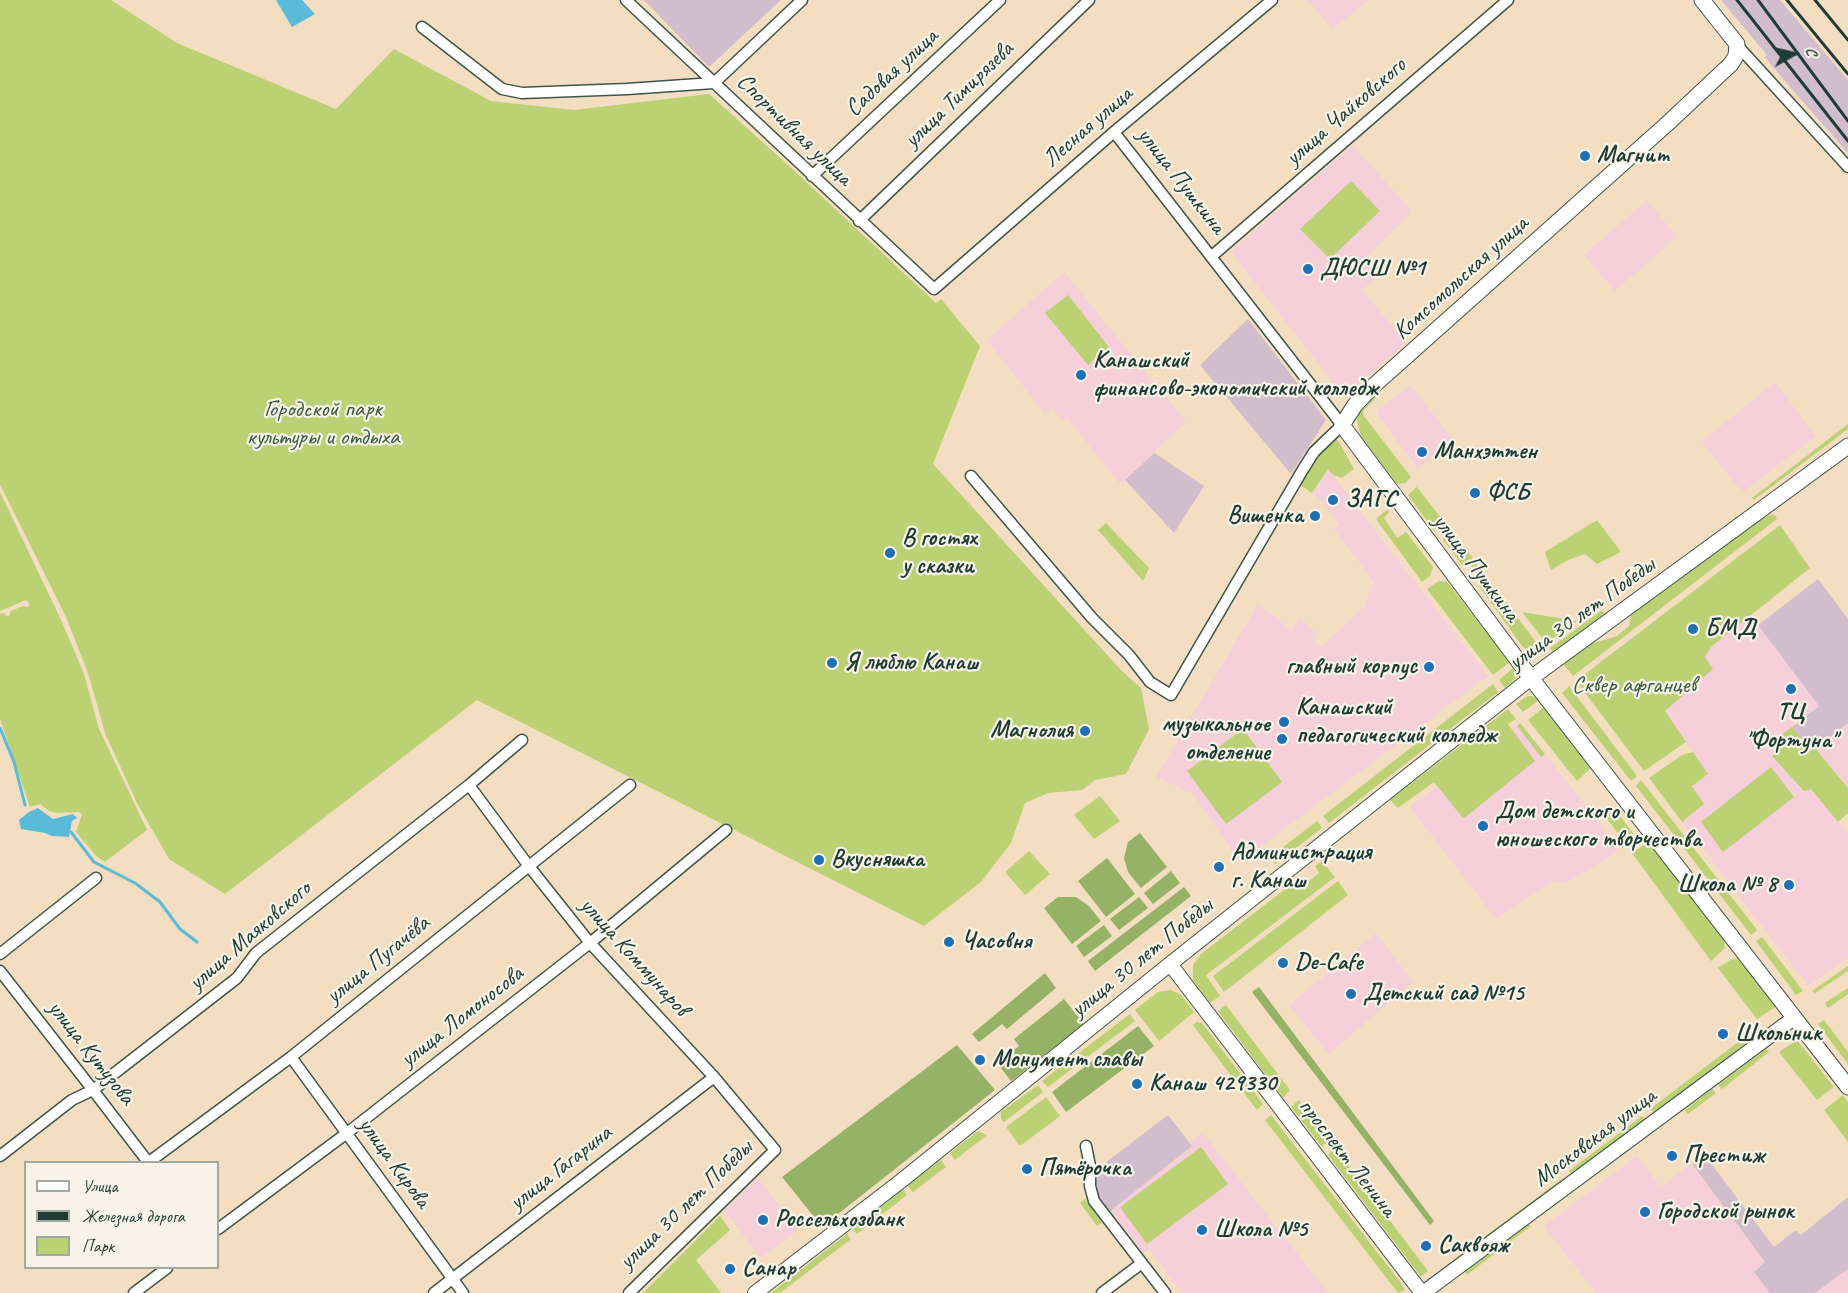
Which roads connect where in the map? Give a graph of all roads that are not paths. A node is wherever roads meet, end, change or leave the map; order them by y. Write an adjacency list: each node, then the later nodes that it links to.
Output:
1 (626, 0): 12 (street, Спортивная улица)
2 (802, 0): 12 (street)
3 (1000, 0): 15 (street, Садовая улица)
4 (1089, 0): 16 (street, улица Тимирязева)
5 (1272, 0): 13 (street, Лесная улица)
6 (1508, 0): 17 (street, улица Чайковского)
7 (1702, 0): 9 (main road)
8 (422, 27): 12 (street)
9 (1737, 45): 10 (main road, Комсомольская улица); 11 (street)
10 (1731, 64): 11 (street); 19 (main road, Комсомольская улица)
11 (1758, 68): 14 (street)
12 (714, 82): 15 (street, Спортивная улица)
13 (1114, 132): 17 (street, улица Пушкина); 18 (street, Лесная улица)
14 (1848, 167)
15 (812, 177): 16 (street, Спортивная улица)
16 (859, 221): 18 (street, Спортивная улица)
17 (1212, 256): 19 (street, улица Пушкина)
18 (934, 289)
19 (1342, 424): 21 (street, Комсомольская улица); 22 (main road, улица Пушкина)
20 (1848, 446): 23 (main road, улица 30 лет Победы)
21 (971, 476)
22 (1427, 540): 23 (street, улица Пушкина)
23 (1532, 678): 32 (street, улица 30 лет Победы); 34 (main road, улица Пушкина)
24 (522, 740): 26 (street, улица Маяковского)
25 (630, 784): 28 (street, улица Пугачёва)
26 (469, 785): 28 (street, улица Коммунаров); 38 (street, улица Маяковского)
27 (726, 830): 30 (street, улица Ломоносова)
28 (528, 865): 30 (street, улица Коммунаров); 35 (street, улица Пугачёва)
29 (96, 878): 31 (street)
30 (590, 943): 36 (street, улица Коммунаров); 39 (street, улица Ломоносова)
31 (0, 954)
32 (1170, 964): 53 (street, улица 30 лет Победы); 56 (street, проспект Ленина)
33 (0, 971): 38 (street, улица Кутузова)
34 (1794, 1018): 37 (main road, улица Пушкина); 56 (street, Московская улица)
35 (291, 1058): 39 (street, улица Кирова); 44 (street, улица Пугачёва)
36 (714, 1077): 41 (street, улица Коммунаров); 48 (street, улица Гагарина)
37 (1848, 1087)
38 (93, 1089): 42 (street, улица Маяковского); 43 (street, улица Кутузова)
39 (347, 1133): 45 (street, улица Ломоносова); 48 (street, улица Кирова)
40 (1086, 1146): 46 (street)
41 (775, 1150): 52 (street, улица 30 лет Победы)
42 (0, 1156)
43 (147, 1161)
44 (149, 1161)
45 (219, 1228)
46 (1142, 1263): 54 (street); 55 (street)
47 (166, 1269): 49 (street)
48 (452, 1279): 50 (street, улица Гагарина); 51 (street, улица Кирова)
49 (134, 1293)
50 (434, 1293)
51 (463, 1293)
52 (629, 1293)
53 (756, 1293)
54 (1102, 1293)
55 (1165, 1293)
56 (1422, 1293)

